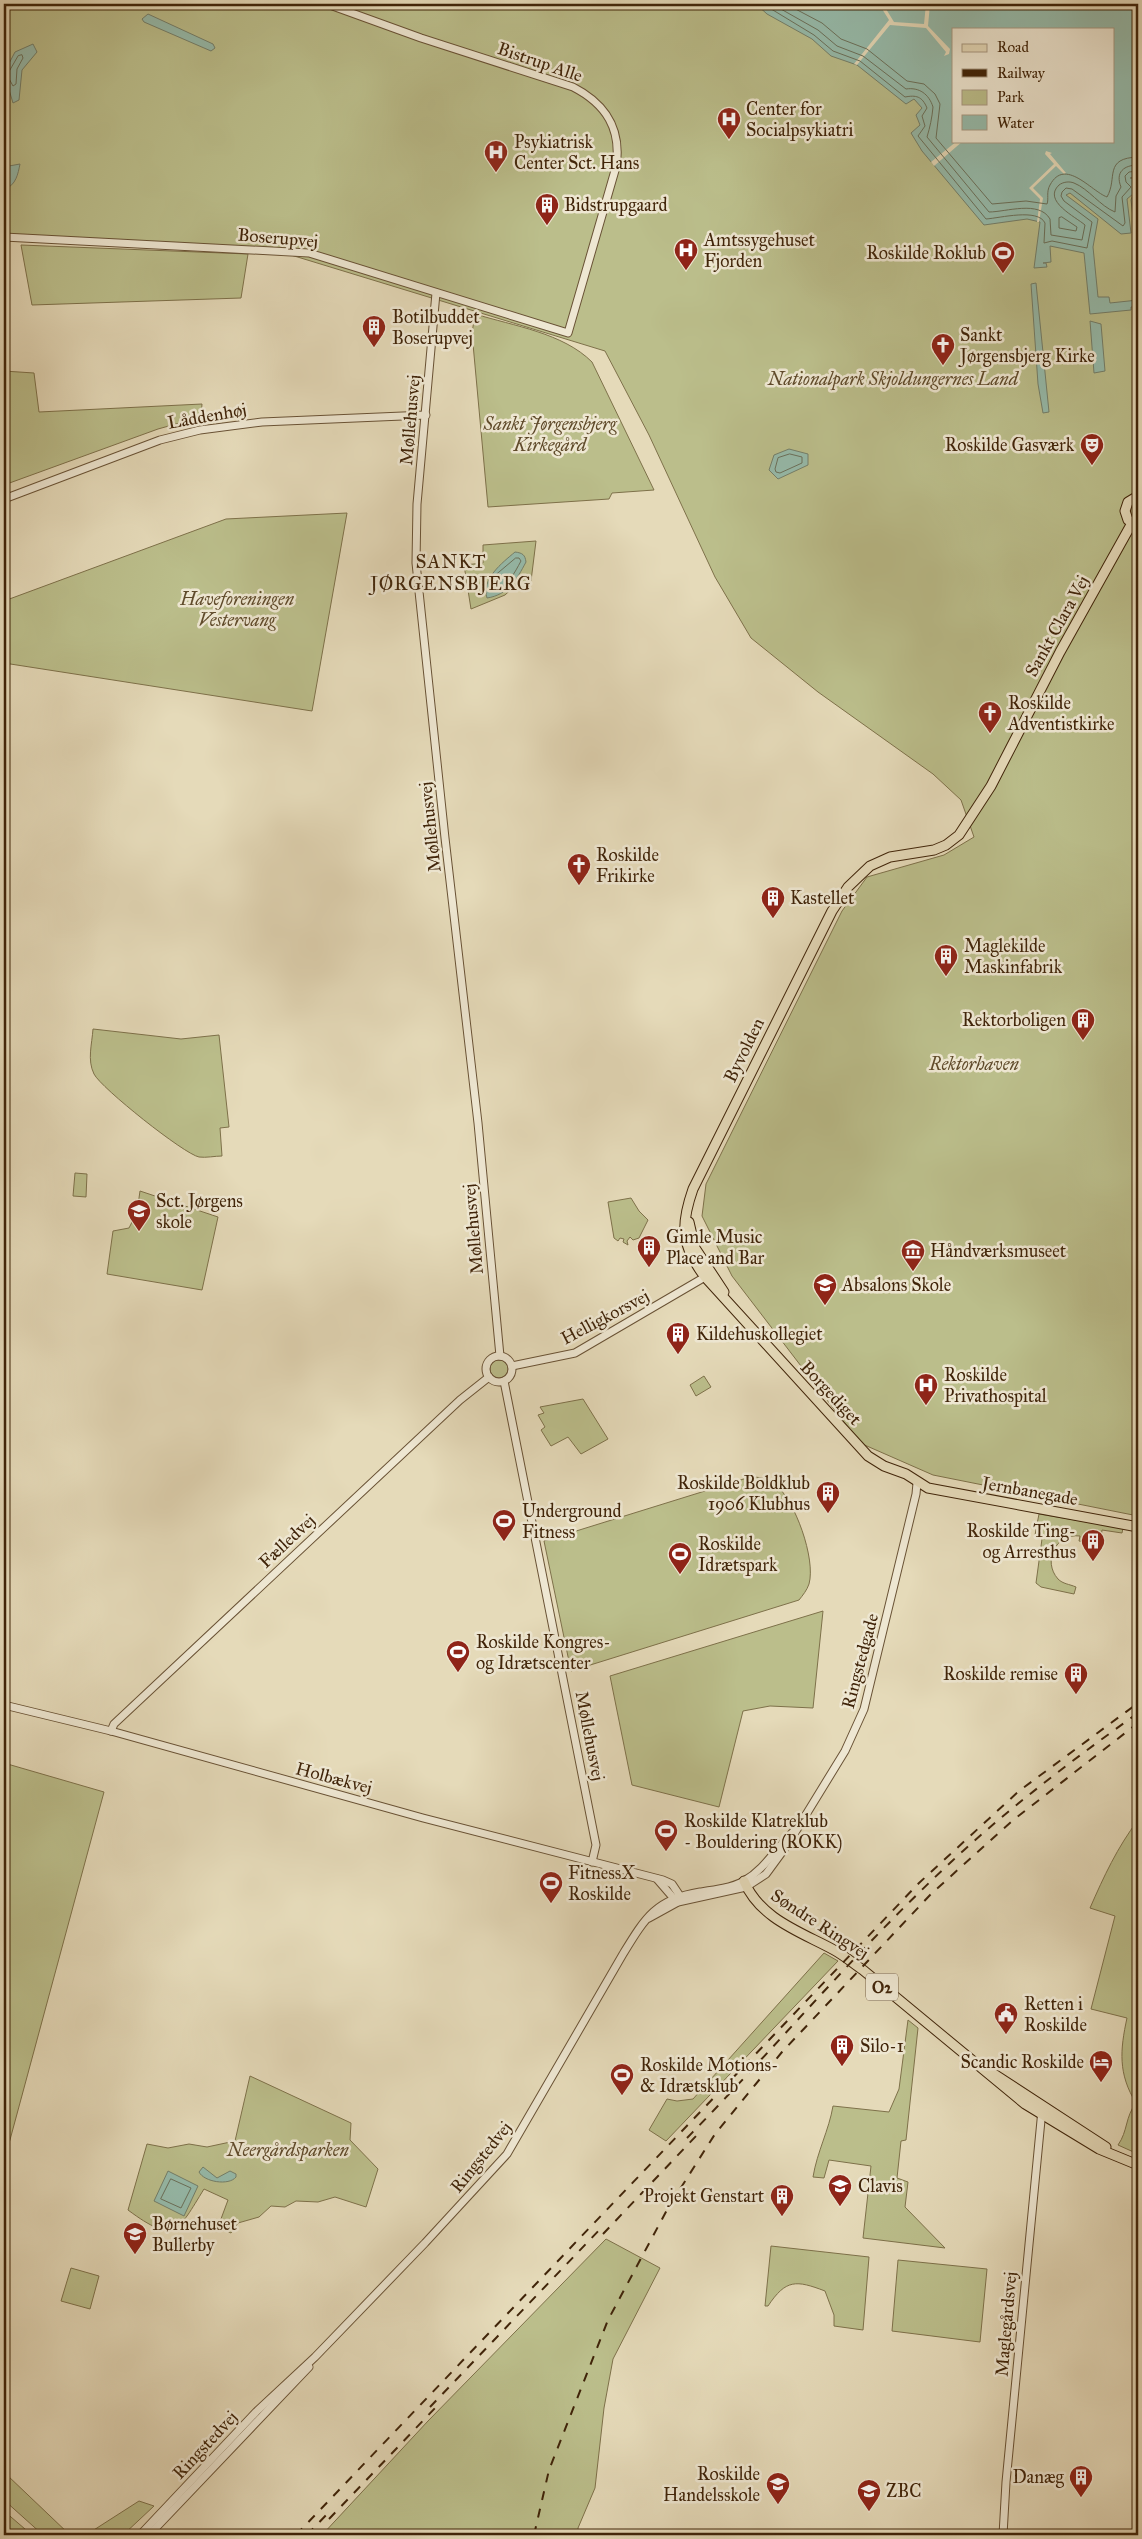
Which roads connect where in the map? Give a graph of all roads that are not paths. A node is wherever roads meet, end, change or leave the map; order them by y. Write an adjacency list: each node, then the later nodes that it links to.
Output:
1 (327, 4): 4 (street, Bistrup Alle)
2 (4, 237): 3 (street, Boserupvej)
3 (436, 293): 4 (street, Boserupvej); 5 (street, Møllehusvej)
4 (568, 333)
5 (426, 415): 7 (street, Låddenhøj); 11 (street, Møllehusvej)
6 (1138, 496): 8 (main road)
7 (4, 499)
8 (1135, 524): 9 (main road, Sankt Clara Vej)
9 (832, 911): 10 (main road, Byvolden)
10 (708, 1275): 12 (street, Helligkorsvej); 15 (main road, Borgediget)
11 (500, 1356): 12 (street); 13 (street)
12 (512, 1366): 14 (street)
13 (489, 1377): 14 (street); 18 (street, Fælledvej)
14 (504, 1381): 19 (street, Møllehusvej)
15 (917, 1483): 16 (main road, Jernbanegade); 20 (street, Ringstedgade)
16 (1138, 1527)
17 (4, 1705): 18 (street, Holbækvej)
18 (111, 1731): 19 (street, Holbækvej)
19 (592, 1862): 21 (street, Holbækvej)
20 (745, 1884): 21 (street, Ringstedvej); 22 (main road, Søndre Ringvej / O2)
21 (677, 1899): 24 (street, Ringstedvej)
22 (1042, 2111): 23 (main road, Søndre Ringvej / O2); 27 (street, Maglegårdsvej)
23 (1138, 2165)
24 (315, 2357): 25 (street, Ringstedvej); 26 (street, Ringstedvej)
25 (140, 2535)
26 (149, 2535)
27 (1003, 2535)

